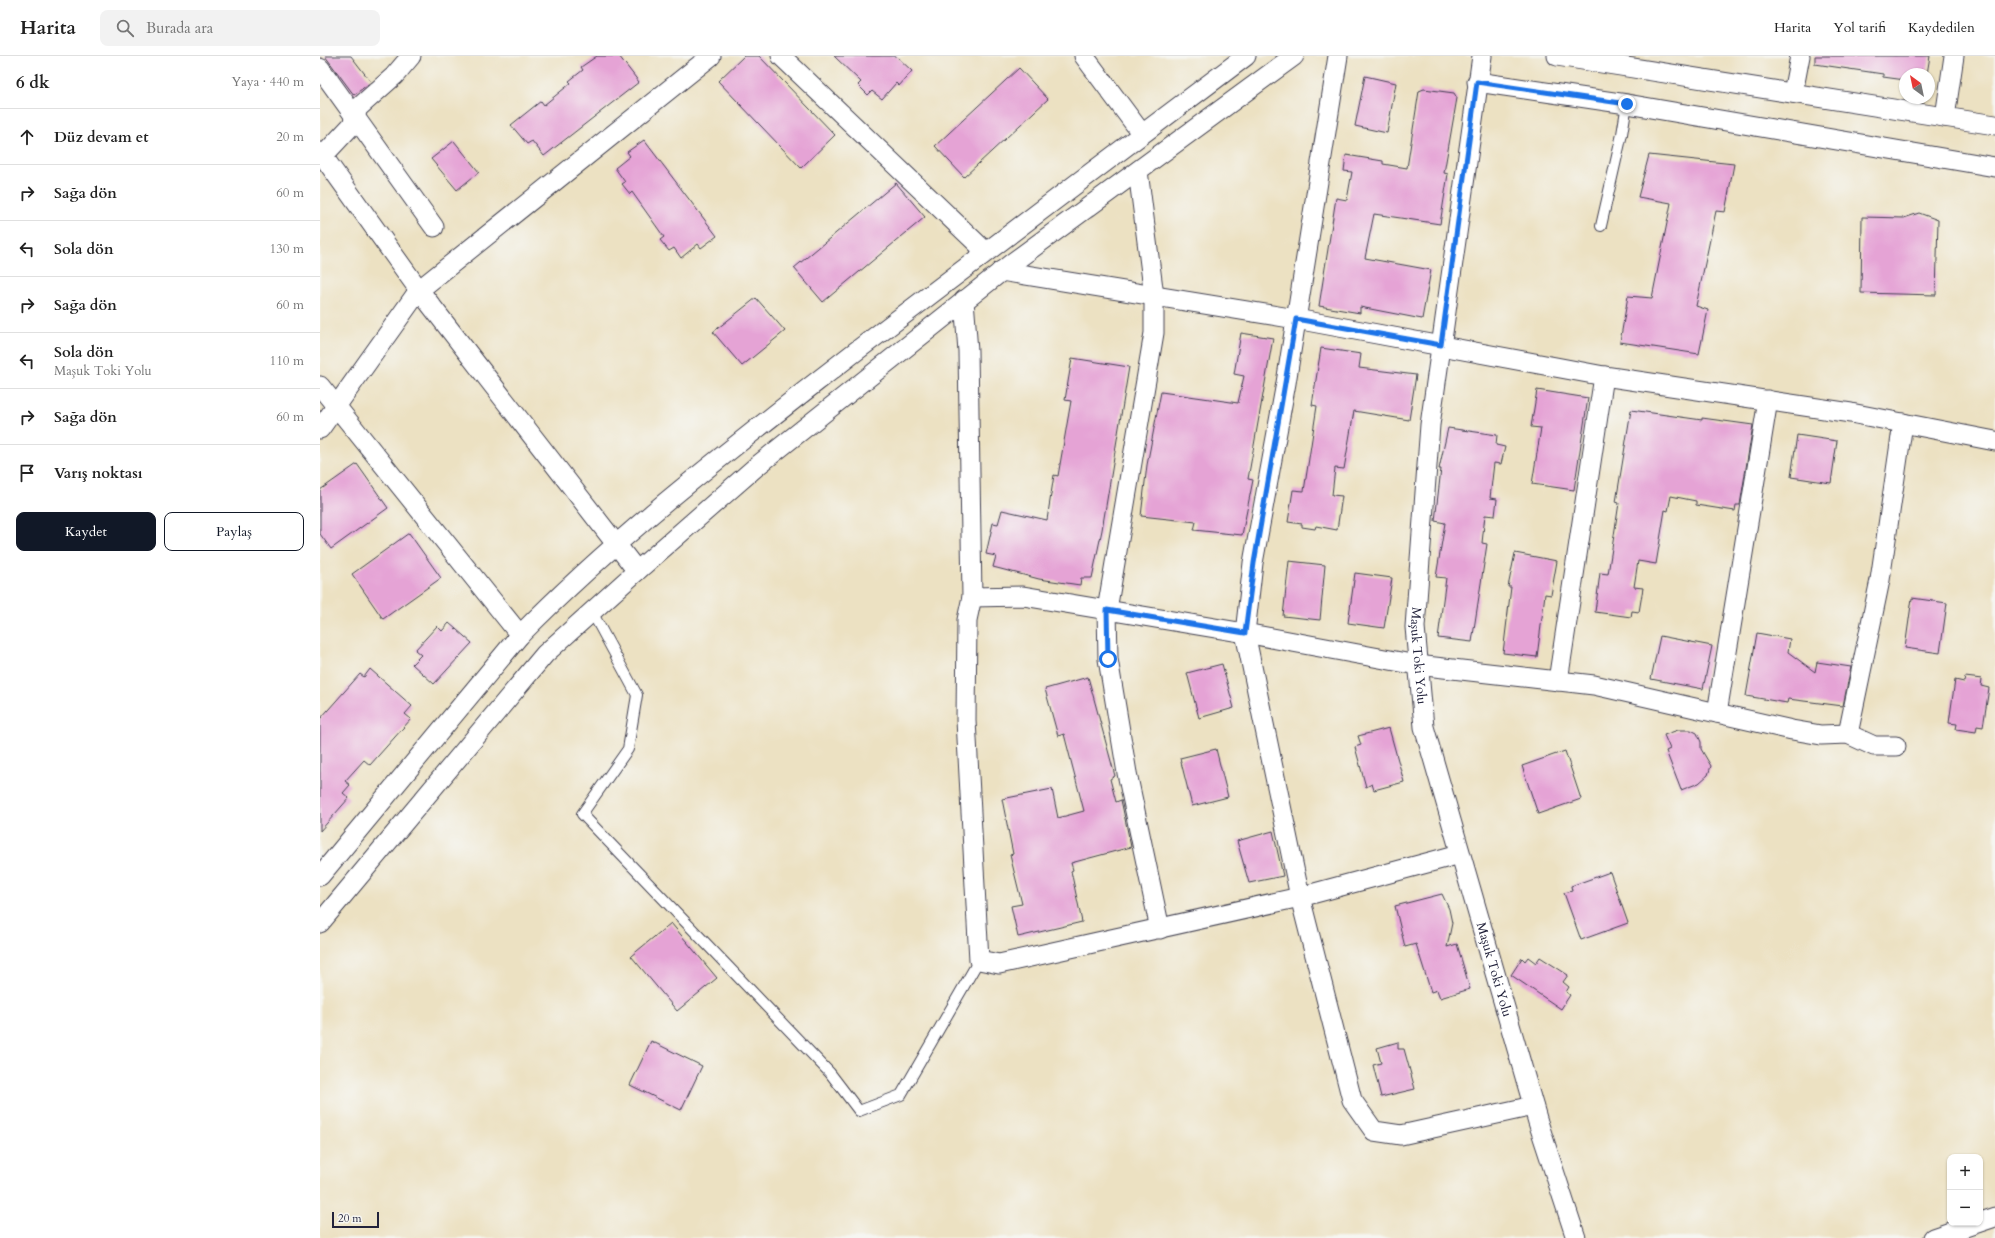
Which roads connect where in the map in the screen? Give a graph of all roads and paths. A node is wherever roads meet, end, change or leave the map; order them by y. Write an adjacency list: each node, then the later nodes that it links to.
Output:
1 (412, 56): 16 (street)
2 (711, 56): 27 (street)
3 (782, 56): 25 (street)
4 (1084, 56): 19 (street)
5 (1246, 56): 19 (street)
6 (1294, 56): 22 (street)
7 (1338, 56): 30 (street)
8 (1482, 56): 13 (street, Maşuk Toki Yolu)
9 (1557, 56): 14 (street)
10 (1800, 56): 14 (street)
11 (1954, 56): 17 (street)
12 (320, 68): 16 (street)
13 (1477, 82): 15 (street); 31 (street, Maşuk Toki Yolu)
14 (1793, 93): 17 (street)
15 (1627, 104): 21 (street); 23 (lane)
16 (354, 117): 20 (street); 24 (street)
17 (1945, 117): 18 (street)
18 (1995, 125)
19 (1142, 134): 25 (street)
20 (322, 154): 27 (street)
21 (1995, 167)
22 (1138, 171): 26 (street); 28 (street)
23 (1601, 226)
24 (434, 227)
25 (986, 252): 39 (street)
26 (1001, 271): 28 (street); 29 (street)
27 (419, 290): 35 (street); 39 (street)
28 (1154, 296): 30 (street); 42 (street)
29 (964, 300): 40 (street); 41 (street)
30 (1296, 319): 31 (street); 44 (street)
31 (1441, 345): 32 (street); 46 (street, Maşuk Toki Yolu)
32 (1604, 376): 34 (street); 47 (street)
33 (320, 386): 35 (street)
34 (1768, 400): 36 (street); 48 (street)
35 (336, 407): 37 (street); 45 (street)
36 (1903, 423): 38 (street); 49 (street)
37 (320, 428)
38 (1995, 441)
39 (616, 544): 40 (street); 45 (street)
40 (637, 571): 43 (street)
41 (972, 597): 42 (street); 56 (street)
42 (1107, 610): 44 (street); 55 (street)
43 (592, 612): 54 (street); 56 (lane)
44 (1245, 633): 46 (street); 53 (street)
45 (520, 635): 52 (street)
46 (1417, 665): 47 (street); 51 (street, Maşuk Toki Yolu)
47 (1558, 680): 48 (street)
48 (1717, 713): 49 (street)
49 (1848, 734): 50 (street)
50 (1896, 746)
51 (1460, 854): 53 (street); 57 (street, Maşuk Toki Yolu)
52 (320, 876)
53 (1300, 898): 55 (street); 57 (street)
54 (320, 923)
55 (1160, 929): 56 (street)
56 (979, 960)
57 (1533, 1106): 61 (street, Maşuk Toki Yolu)
58 (1995, 1217): 59 (street)
59 (1983, 1222)
60 (1970, 1226): 62 (street)
61 (1576, 1238)
62 (1933, 1238)

